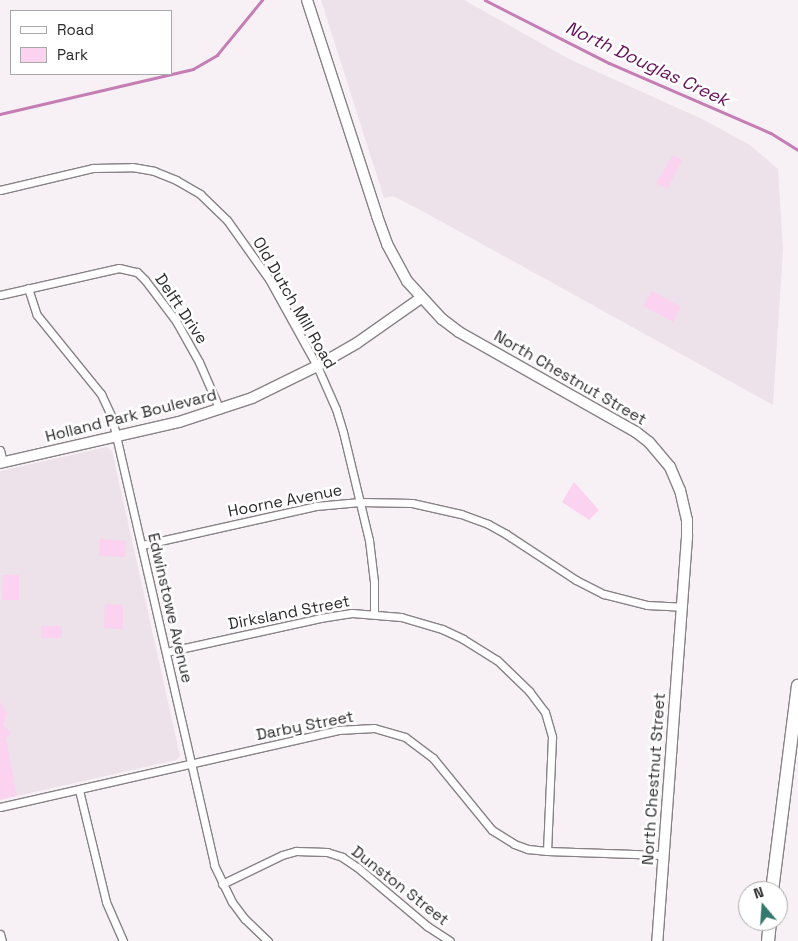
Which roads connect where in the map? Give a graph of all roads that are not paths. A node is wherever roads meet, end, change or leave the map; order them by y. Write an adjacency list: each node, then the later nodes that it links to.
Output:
1 (307, 0): 5 (main road, North Chestnut Street)
2 (0, 190): 6 (street, Old Dutch Mill Road)
3 (28, 288): 4 (street, Delft Drive); 7 (street, Delft Drive); 8 (street, Edwinstowe Avenue)
4 (0, 295)
5 (420, 298): 6 (main road, Holland Park Boulevard); 13 (main road, North Chestnut Street)
6 (317, 366): 7 (main road, Holland Park Boulevard); 11 (street, Old Dutch Mill Road)
7 (220, 410): 8 (main road, Holland Park Boulevard)
8 (116, 437): 10 (main road, Holland Park Boulevard); 12 (street, Edwinstowe Avenue)
9 (0, 450): 10 (street)
10 (2, 462)
11 (360, 502): 12 (street, Hoorne Avenue); 13 (street, Hoorne Avenue); 14 (street, Old Dutch Mill Road)
12 (142, 545): 15 (street, Edwinstowe Avenue)
13 (682, 607): 21 (main road, North Chestnut Street)
14 (374, 613): 15 (street, Dirksland Street); 20 (street, Dirksland Street)
15 (166, 652): 17 (street, Edwinstowe Avenue)
16 (798, 686): 22 (highway)
17 (191, 764): 18 (street, Darby Street); 20 (street, Darby Street); 23 (street, Edwinstowe Avenue)
18 (79, 790): 19 (street, Darby Street); 26 (street)
19 (0, 807)
20 (547, 851): 21 (street, Darby Street)
21 (663, 855): 29 (main road, North Chestnut Street)
22 (773, 881)
23 (222, 884): 27 (street, Edwinstowe Avenue); 28 (street, Dunston Street)
24 (0, 934): 25 (street)
25 (2, 941)
26 (123, 941)
27 (268, 941)
28 (450, 941)
29 (657, 941)

